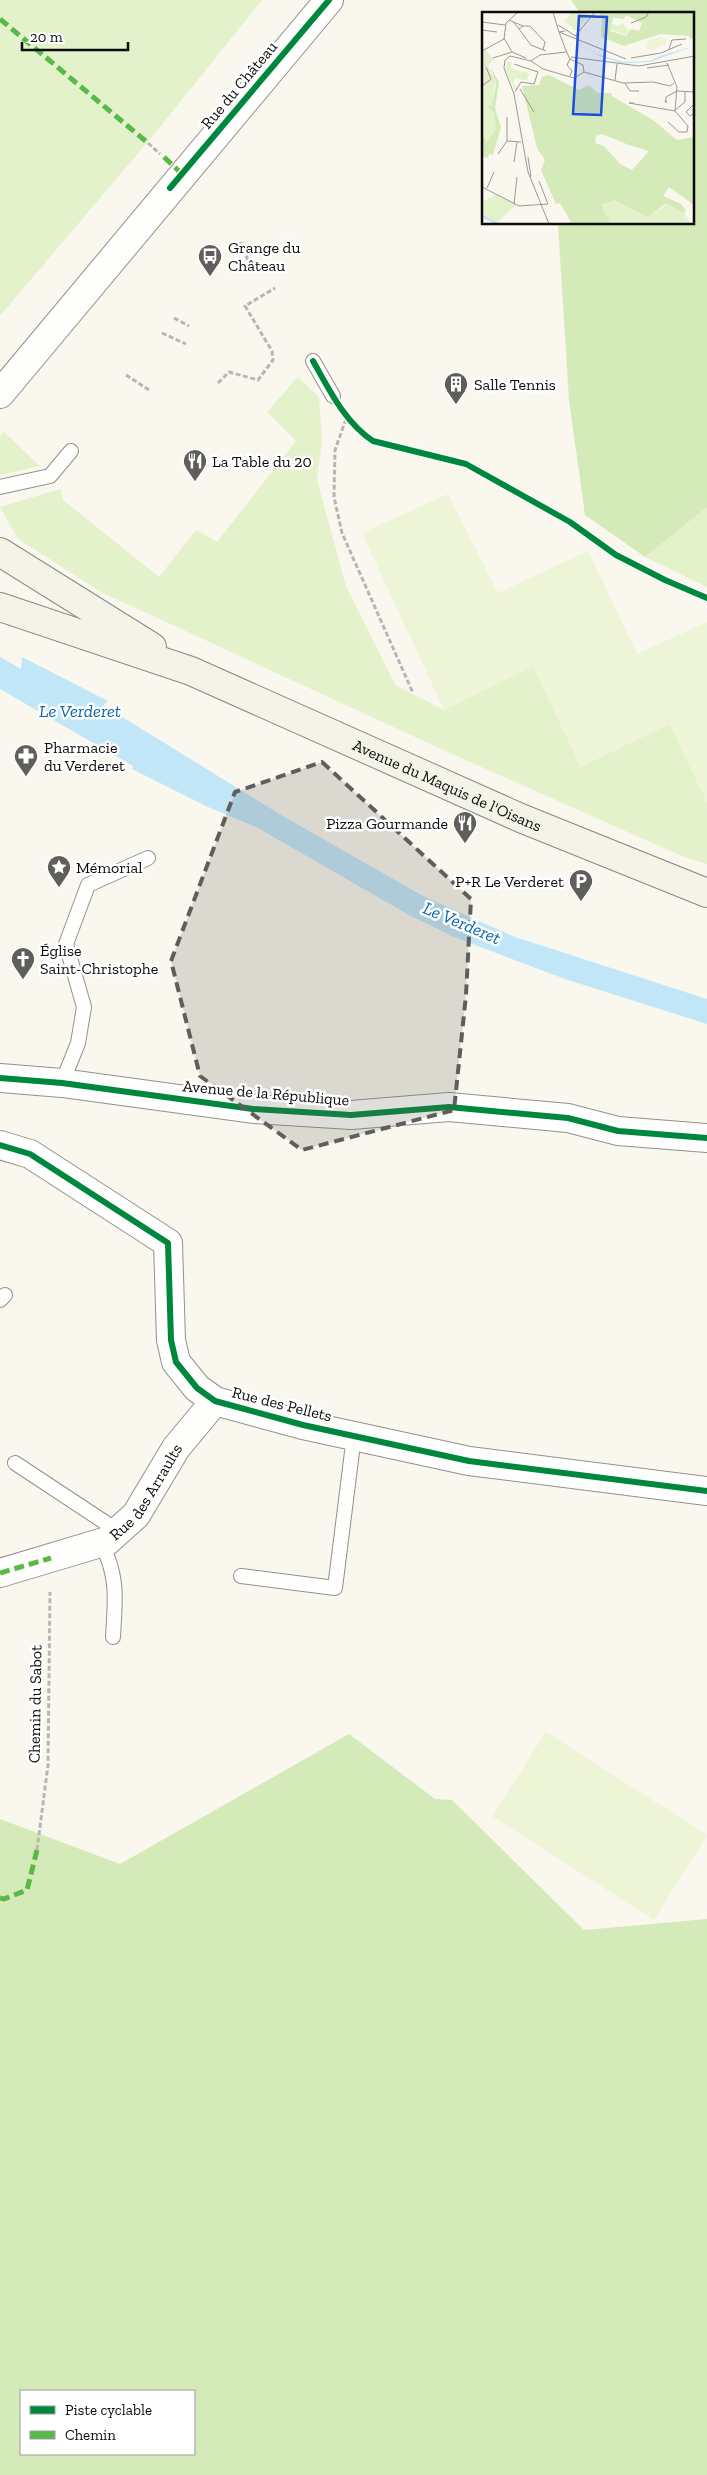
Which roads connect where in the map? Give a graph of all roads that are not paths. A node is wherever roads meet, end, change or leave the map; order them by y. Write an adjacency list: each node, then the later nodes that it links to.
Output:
1 (329, 0): 3 (street, Rue du Château)
2 (313, 361): 4 (lane)
3 (0, 394)
4 (333, 396)
5 (71, 451): 6 (lane)
6 (0, 487)
7 (0, 552): 9 (main road, Avenue du Maquis de l'Oisans)
8 (0, 607): 9 (main road, Avenue du Maquis de l'Oisans)
9 (192, 671): 11 (main road, Avenue du Maquis de l'Oisans)
10 (148, 858): 13 (lane)
11 (707, 893)
12 (0, 1078): 13 (street, Avenue de la République)
13 (62, 1084): 14 (street, Avenue de la République)
14 (707, 1138)
15 (0, 1145): 16 (street, Rue des Pellets)
16 (215, 1401): 17 (street, Rue des Pellets); 20 (street, Rue des Arraults)
17 (354, 1436): 19 (street, Rue des Pellets); 22 (lane)
18 (15, 1463): 20 (lane)
19 (707, 1491)
20 (110, 1536): 21 (street, Rue des Arraults); 23 (lane)
21 (0, 1573)
22 (241, 1576)
23 (113, 1637)

